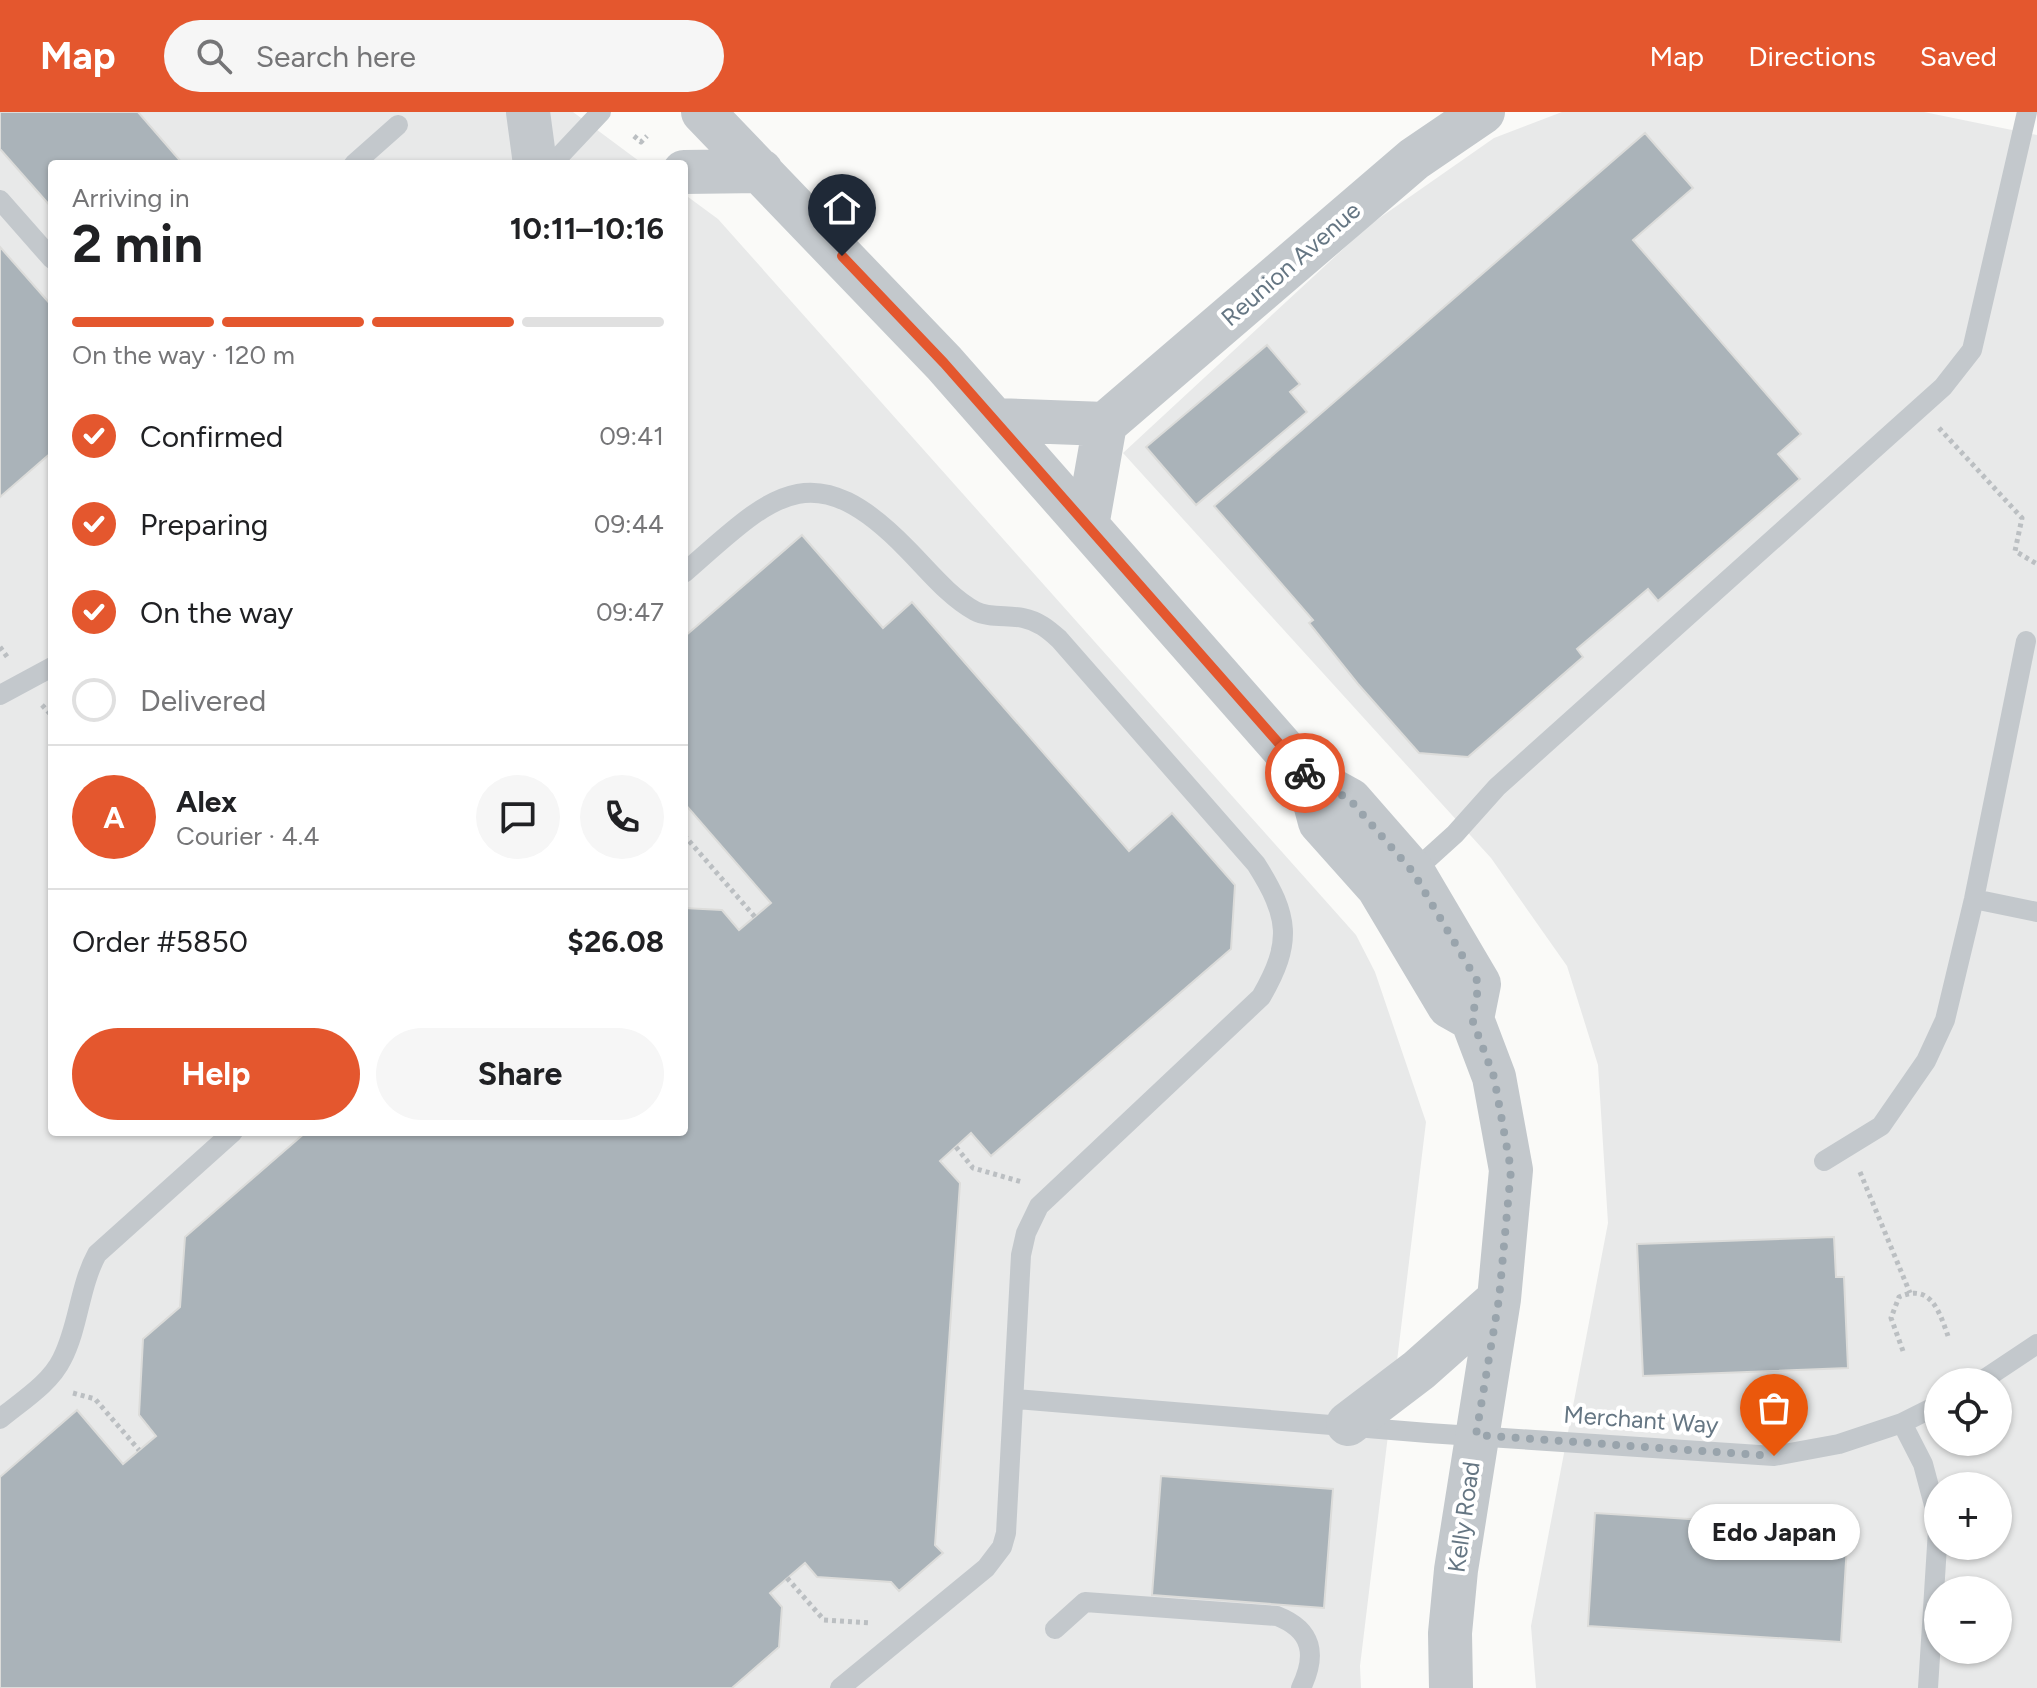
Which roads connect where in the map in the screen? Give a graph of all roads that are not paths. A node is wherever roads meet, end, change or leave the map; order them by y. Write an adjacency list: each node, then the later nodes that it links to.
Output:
1 (528, 112): 8 (street)
2 (601, 112): 9 (lane)
3 (703, 112): 10 (street, Kelly Road)
4 (1483, 112): 15 (street, Reunion Avenue)
5 (2027, 112): 22 (lane)
6 (398, 125): 7 (lane)
7 (359, 160)
8 (534, 160)
9 (556, 160)
10 (761, 171): 11 (street); 14 (street, Kelly Road)
11 (688, 172)
12 (0, 200): 13 (lane)
13 (48, 254)
14 (995, 420): 15 (street); 16 (street, Kelly Road)
15 (1105, 424): 16 (street)
16 (1087, 526): 21 (street, Kelly Road)
17 (688, 570): 31 (lane)
18 (2026, 641): 23 (lane)
19 (48, 669): 20 (lane)
20 (0, 695)
21 (1308, 777): 22 (street, Kelly Road); 25 (street, Kelly Road)
22 (1413, 872): 25 (street, Kelly Road)
23 (1974, 899): 24 (lane); 27 (lane)
24 (2037, 912)
25 (1472, 1019): 28 (street, Kelly Road)
26 (229, 1136): 33 (lane)
27 (1824, 1161)
28 (1499, 1299): 35 (street); 36 (street, Kelly Road)
29 (2037, 1344): 30 (lane)
30 (2001, 1368)
31 (1015, 1399): 35 (lane, Merchant Way); 40 (lane)
32 (1924, 1412): 34 (lane, Merchant Way)
33 (0, 1419)
34 (1902, 1423): 36 (lane, Merchant Way); 37 (lane)
35 (1348, 1424): 36 (lane, Merchant Way)
36 (1476, 1435): 42 (street, Kelly Road)
37 (1925, 1472)
38 (1936, 1560): 43 (lane)
39 (1055, 1629): 41 (lane)
40 (840, 1688)
41 (1301, 1688)
42 (1451, 1688)
43 (1928, 1688)

